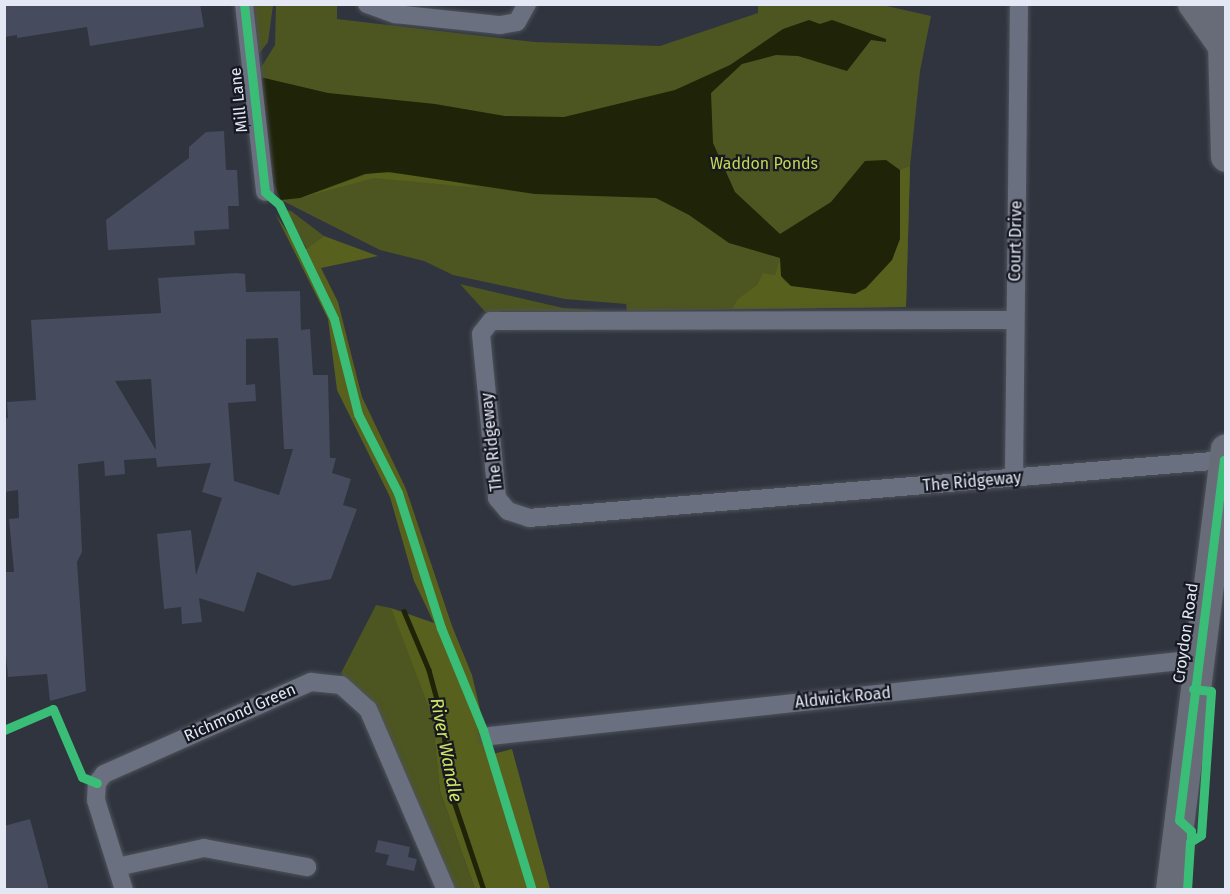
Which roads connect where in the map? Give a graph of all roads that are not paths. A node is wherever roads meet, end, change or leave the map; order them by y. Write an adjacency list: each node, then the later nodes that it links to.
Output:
1 (244, 4): 9 (street, Mill Lane)
2 (367, 4): 3 (street)
3 (527, 4)
4 (1019, 4): 10 (street, Court Drive)
5 (1193, 4): 7 (highway)
6 (1222, 4): 7 (highway)
7 (1220, 42): 8 (highway)
8 (1226, 157)
9 (265, 192)
10 (1015, 320): 12 (street, Court Drive); 12 (street, The Ridgeway)
11 (1225, 455): 12 (street, The Ridgeway); 13 (highway, Croydon Road)
12 (1014, 478)
13 (1197, 662): 14 (street, Aldwick Road); 19 (highway, Croydon Road)
14 (490, 736)
15 (117, 867): 16 (street); 17 (street); 18 (street, Richmond Green)
16 (307, 867)
17 (124, 890)
18 (446, 890)
19 (1171, 890)

